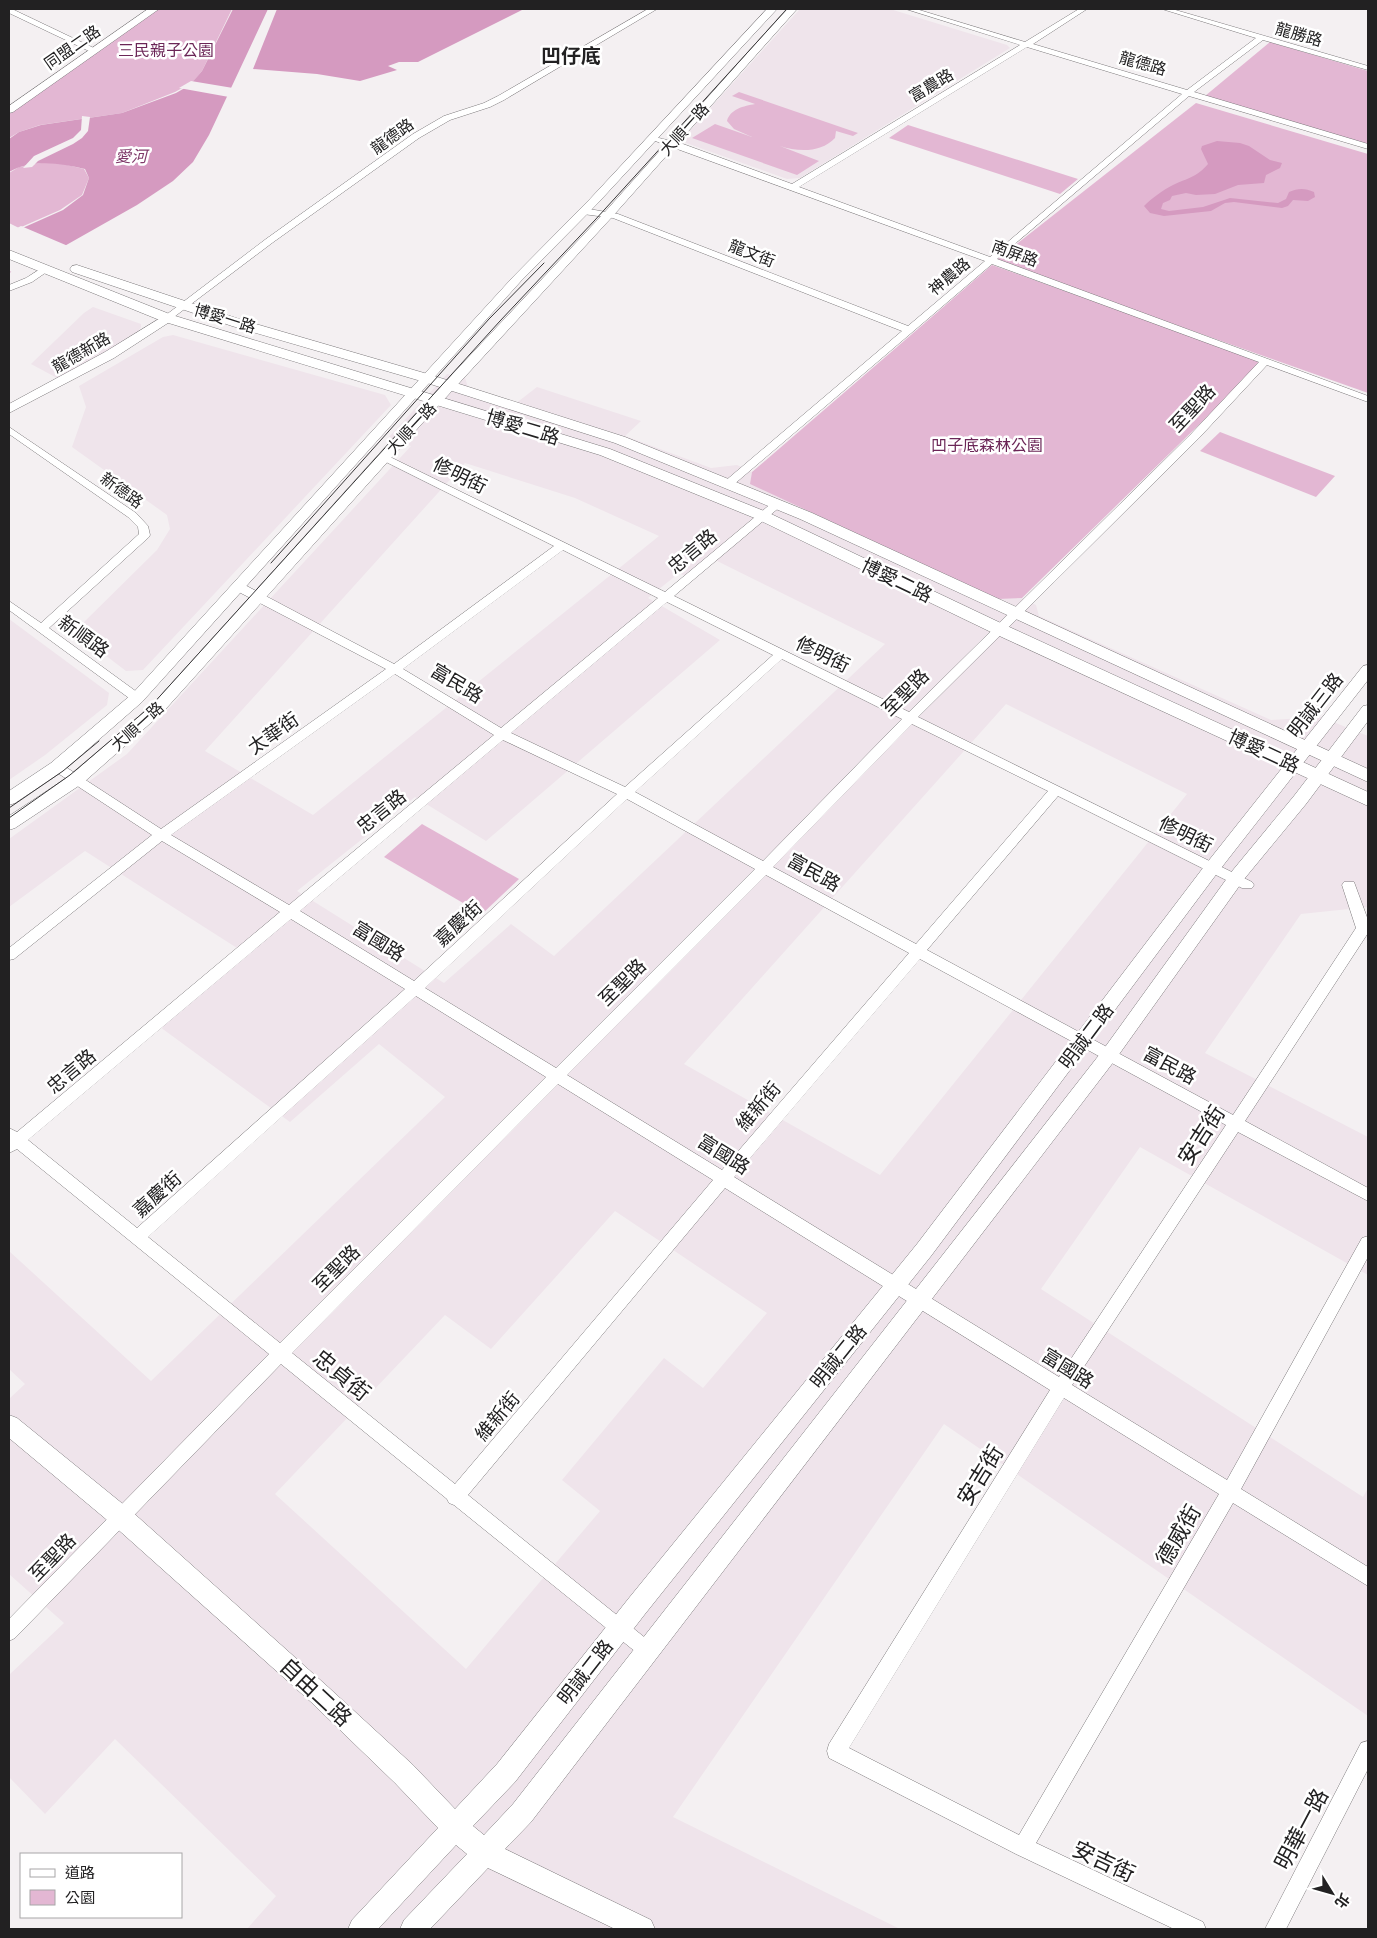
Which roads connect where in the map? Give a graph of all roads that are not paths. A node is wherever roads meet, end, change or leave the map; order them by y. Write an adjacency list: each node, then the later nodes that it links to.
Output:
1 (145, 9): 12 (street, 同盟二路)
2 (154, 9): 12 (street, 同盟二路)
3 (653, 9): 27 (street, 龍德路)
4 (772, 9): 17 (street, 大順一路)
5 (792, 9): 18 (street, 大順一路)
6 (908, 9): 11 (street, 龍德路)
7 (1084, 9): 11 (street, 富農路)
8 (1165, 9): 10 (street, 龍勝路)
9 (9, 10): 12 (street)
10 (1262, 37): 13 (street, 龍勝路); 14 (street, 神農路)
11 (1025, 44): 14 (street, 龍德路); 20 (street, 富農路)
12 (91, 48): 15 (street, 同盟二路); 16 (street, 同盟二路)
13 (1368, 68)
14 (1189, 92): 19 (street, 龍德路); 24 (street, 神農路)
15 (9, 103)
16 (9, 110)
17 (651, 138): 18 (street, 南屏路); 21 (street, 大順一路)
18 (670, 144): 20 (street, 南屏路); 22 (street, 大順一路)
19 (1368, 147)
20 (792, 187): 24 (street, 南屏路)
21 (583, 211): 22 (street, 龍文街); 31 (street, 大順一路)
22 (608, 215): 29 (street, 龍文街); 32 (street, 大順一路)
23 (9, 254): 25 (main road)
24 (991, 260): 29 (street, 神農路); 30 (street, 南屏路)
25 (42, 263): 26 (street); 27 (main road, 博愛一路); 28 (main road, 博愛一路)
26 (9, 288)
27 (183, 306): 28 (street, 龍德路); 31 (main road, 博愛一路)
28 (167, 318): 33 (main road, 博愛一路); 36 (street, 龍德新路)
29 (909, 330): 39 (street, 神農路)
30 (1265, 361): 34 (street, 南屏路); 47 (street, 至聖路)
31 (426, 378): 32 (main road, 博愛二路); 33 (street, 大順一路)
32 (450, 386): 35 (street, 大順一路); 39 (main road, 博愛二路)
33 (412, 393): 35 (main road, 博愛二路); 43 (street, 大順一路)
34 (1368, 399)
35 (436, 400): 38 (street, 大順一路); 41 (main road, 博愛二路)
36 (9, 409)
37 (9, 430): 48 (street, 新德路)
38 (384, 458): 42 (street, 修明街); 45 (street, 大順一路)
39 (728, 484): 40 (main road, 博愛二路)
40 (777, 504): 41 (street, 忠言路); 47 (main road, 博愛二路)
41 (763, 516): 44 (street, 忠言路); 49 (main road, 博愛二路)
42 (561, 546): 44 (street, 修明街); 51 (street, 太華街)
43 (239, 587): 45 (street, 富民路); 53 (street, 大順一路)
44 (666, 597): 50 (street, 修明街); 56 (street, 忠言路)
45 (259, 598): 51 (street, 富民路); 63 (street, 大順一路)
46 (9, 605): 48 (street, 新順路)
47 (1015, 614): 49 (street, 至聖路); 57 (main road, 博愛二路)
48 (42, 628): 53 (street, 新順路)
49 (999, 629): 55 (street, 至聖路); 59 (main road, 博愛二路)
50 (781, 654): 55 (street, 修明街); 65 (street, 嘉慶街)
51 (395, 669): 56 (street, 富民路); 69 (street, 太華街)
52 (1368, 670): 57 (street, 明誠三路)
53 (137, 698): 60 (street, 大順一路)
54 (1368, 710): 58 (street)
55 (910, 718): 64 (street, 修明街); 70 (street, 至聖路)
56 (502, 734): 65 (street, 富民路); 74 (street, 忠言路)
57 (1307, 747): 58 (main road, 博愛二路); 59 (street, 明誠三路)
58 (1331, 758): 61 (street); 62 (main road, 博愛二路)
59 (1293, 765): 61 (main road, 博愛二路); 71 (street, 明誠二路)
60 (57, 767): 63 (street, 富國路); 66 (street, 大順一路)
61 (1318, 776): 67 (main road, 博愛二路); 72 (street, 明誠二路)
62 (1368, 776)
63 (77, 779): 68 (street, 大順一路); 69 (street, 富國路)
64 (1056, 790): 71 (street, 修明街); 75 (street, 維新街)
65 (626, 793): 70 (street, 富民路); 77 (street, 嘉慶街)
66 (9, 799)
67 (1368, 800)
68 (9, 824)
69 (162, 836): 74 (street, 富國路); 76 (street, 太華街)
70 (764, 868): 75 (street, 富民路); 80 (street, 至聖路)
71 (1212, 868): 72 (street, 修明街); 78 (street, 明誠二路)
72 (1241, 882): 79 (street, 明誠二路)
73 (1348, 885): 81 (street, 安吉街)
74 (291, 912): 77 (street, 富國路); 82 (street, 忠言路)
75 (917, 951): 78 (street, 富民路); 83 (street, 維新街)
76 (9, 956)
77 (415, 989): 80 (street, 富國路); 85 (street, 嘉慶街)
78 (1082, 1041): 79 (street, 富民路); 87 (street, 明誠二路)
79 (1109, 1055): 81 (street, 富民路); 88 (street, 明誠二路)
80 (558, 1077): 83 (street, 富國路); 89 (street, 至聖路)
81 (1235, 1123): 84 (street, 富民路); 90 (street, 安吉街)
82 (12, 1140): 85 (street, 忠貞街)
83 (723, 1179): 87 (street, 富國路); 93 (street, 維新街)
84 (1368, 1195)
85 (136, 1238): 89 (street, 忠貞街)
86 (1368, 1243): 92 (street, 德威街)
87 (895, 1286): 88 (street, 富國路); 96 (street, 明誠二路)
88 (918, 1300): 90 (street, 富國路); 98 (street, 明誠二路)
89 (280, 1354): 93 (street, 忠貞街); 94 (street, 至聖路)
90 (1060, 1388): 92 (street, 富國路); 101 (street, 安吉街)
91 (9, 1425): 94 (street, 自由二路)
92 (1229, 1493): 95 (street, 富國路); 101 (street, 德威街)
93 (455, 1497): 96 (street, 忠貞街)
94 (121, 1517): 97 (street, 至聖路); 100 (street, 自由二路)
95 (1368, 1577)
96 (619, 1628): 98 (street, 忠貞街); 100 (street, 明誠二路)
97 (9, 1632)
98 (648, 1651): 102 (street, 明誠二路)
99 (1368, 1750): 107 (street, 明華一路)
100 (455, 1827): 102 (street, 自由二路); 103 (street, 明誠二路)
101 (1023, 1847): 106 (street, 安吉街)
102 (485, 1853): 104 (street, 明誠二路); 105 (street, 自由二路)
103 (361, 1929)
104 (413, 1929)
105 (642, 1929)
106 (1196, 1929)
107 (1275, 1929)

